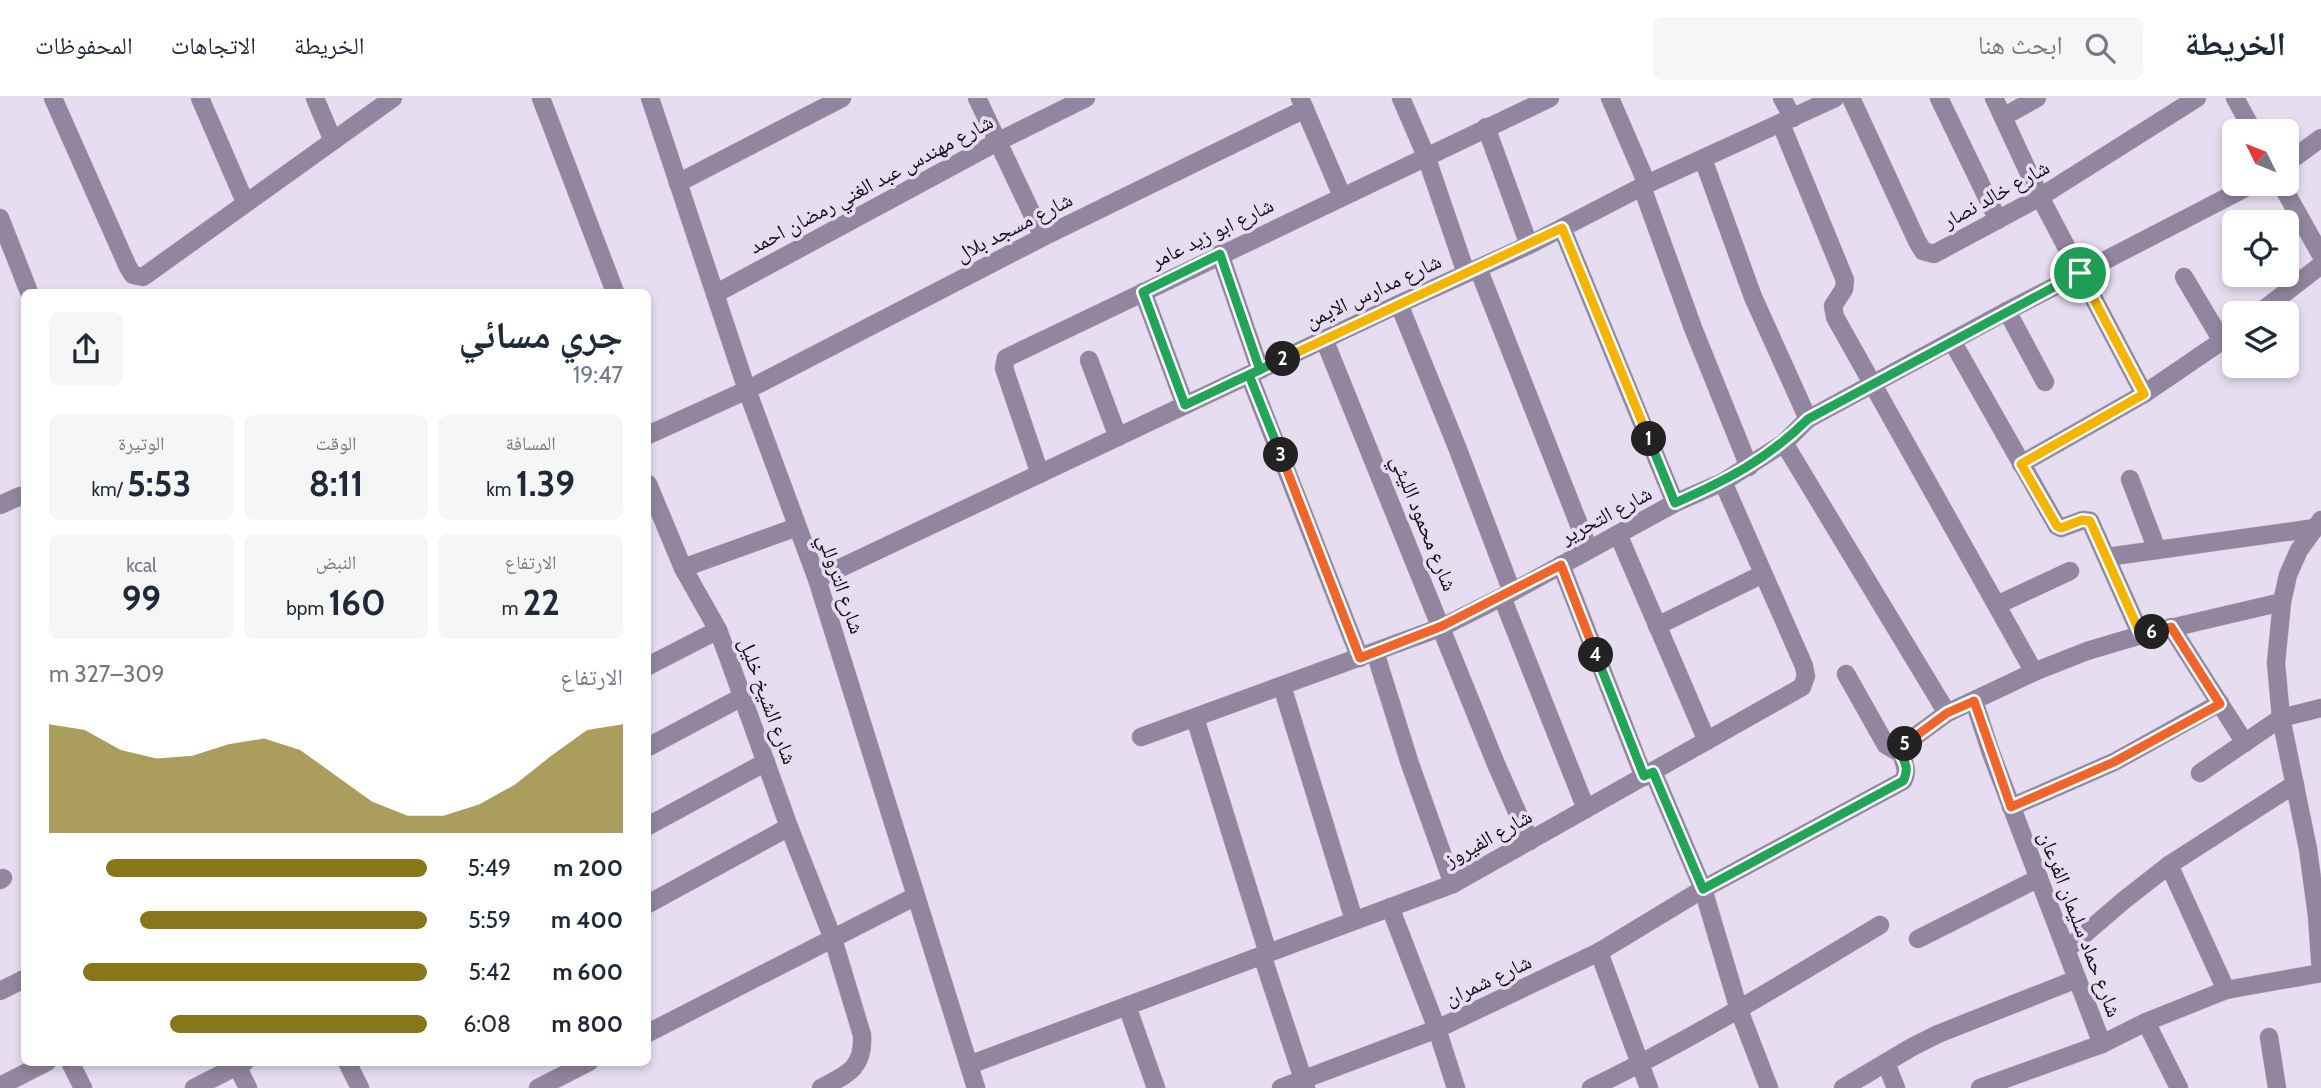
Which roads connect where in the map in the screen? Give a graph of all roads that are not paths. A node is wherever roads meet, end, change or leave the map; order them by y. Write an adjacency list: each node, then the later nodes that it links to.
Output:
1 (53, 98): 38 (street)
2 (200, 98): 38 (street)
3 (315, 98): 27 (street)
4 (393, 98): 27 (street)
5 (541, 98): 51 (street)
6 (842, 98): 32 (street)
7 (977, 98): 28 (street)
8 (1086, 98): 28 (street, شارع مهندس عبد الغني رمضان احمد)
9 (1401, 98): 30 (street)
10 (1550, 98): 25 (street, شارع ابو زيد عامر)
11 (1609, 98): 33 (street)
12 (1782, 98): 24 (street)
13 (1835, 98): 24 (street, شارع مدارس الايمن)
14 (1850, 98): 40 (street, شارع خالد نصار)
15 (1939, 98): 40 (street)
16 (1994, 98): 22 (street)
17 (2037, 98): 22 (street)
18 (2196, 98): 37 (street, شارع خالد نصار)
19 (2235, 98): 23 (street)
20 (654, 100): 32 (street, شارع التروللي)
21 (1303, 104): 34 (street); 42 (street, شارع مسجد بلال)
22 (2003, 117): 37 (street)
23 (2246, 119)
24 (1787, 121): 31 (street, شارع مدارس الايمن); 64 (street)
25 (1486, 127): 30 (street, شارع ابو زيد عامر); 43 (street)
26 (2321, 138): 29 (street)
27 (334, 141): 38 (street)
28 (997, 142): 42 (street); 53 (street, شارع مهندس عبد الغني رمضان احمد)
29 (2300, 153)
30 (1426, 156): 34 (street, شارع ابو زيد عامر); 47 (street)
31 (1703, 159): 33 (street, شارع مدارس الايمن); 68 (street)
32 (678, 183): 53 (street, شارع التروللي)
33 (1644, 186): 41 (street, شارع مدارس الايمن); 73 (street)
34 (1342, 196): 44 (street, شارع ابو زيد عامر)
35 (2230, 196): 48 (street, شارع التحرير)
36 (2288, 196): 45 (street)
37 (2040, 197): 40 (street, شارع خالد نصار); 48 (street)
38 (245, 202)
39 (0, 218): 50 (street)
40 (1998, 220)
41 (1562, 228): 43 (street, شارع مدارس الايمن); 79 (street)
42 (1043, 237): 65 (street, شارع مسجد بلال)
43 (1529, 245): 47 (street, شارع مدارس الايمن)
44 (1220, 254): 52 (street, شارع ابو زيد عامر); 62 (street)
45 (2321, 255)
46 (2321, 265): 54 (street)
47 (1472, 271): 55 (street, شارع مدارس الايمن); 84 (street)
48 (2080, 273): 56 (street, شارع التحرير); 66 (street)
49 (2184, 277): 57 (street)
50 (29, 289)
51 (614, 289)
52 (1143, 292): 67 (street); 74 (street, شارع ابو زيد عامر)
53 (715, 294): 65 (street, شارع التروللي)
54 (2274, 301)
55 (1399, 304): 58 (street, شارع مدارس الايمن); 92 (street)
56 (2007, 312): 59 (street, شارع التحرير); 63 (street)
57 (2222, 328)
58 (1324, 339): 62 (street, شارع مدارس الايمن); 95 (street, شارع محمود الليثي)
59 (1952, 341): 64 (street, شارع التحرير); 72 (street)
60 (2222, 342): 66 (street)
61 (1089, 360): 70 (street)
62 (1255, 372): 67 (street, شارع مدارس الايمن); 100 (street)
63 (2045, 382)
64 (1874, 383): 68 (street, شارع التحرير); 94 (street)
65 (747, 390): 69 (street, شارع مسجد بلال); 82 (street, شارع التروللي)
66 (2144, 394): 72 (street)
67 (1185, 405): 70 (street, شارع مدارس الايمن)
68 (1808, 419): 71 (street, شارع التحرير)
69 (651, 434)
70 (1118, 437): 74 (street, شارع مدارس الايمن)
71 (1784, 443): 73 (street, شارع التحرير); 109 (street)
72 (2021, 464): 86 (street)
73 (1749, 467): 76 (street, شارع التحرير)
74 (1040, 474): 91 (street, شارع مدارس الايمن)
75 (2130, 479): 85 (street)
76 (1723, 482): 79 (street, شارع التحرير); 90 (street, شارع الفيروز)
77 (651, 491): 88 (street, شارع الشيخ خليل)
78 (21, 496): 80 (street)
79 (1675, 503): 83 (street, شارع التحرير)
80 (0, 505)
81 (2318, 524): 85 (street); 93 (street)
82 (797, 527): 88 (street); 91 (street, شارع التروللي)
83 (1618, 534): 84 (street, شارع التحرير); 96 (street)
84 (1589, 550): 87 (street, شارع التحرير)
85 (2157, 550): 86 (street)
86 (2108, 557): 99 (street)
87 (1561, 565): 92 (street, شارع التحرير); 118 (street)
88 (683, 568): 98 (street, شارع الشيخ خليل)
89 (2070, 571): 94 (street)
90 (1763, 574): 96 (street); 113 (street, شارع الفيروز)
91 (817, 579): 130 (street, شارع التروللي)
92 (1507, 594): 95 (street, شارع التحرير); 122 (street)
93 (2281, 602): 97 (street); 111 (street)
94 (1997, 606): 102 (street)
95 (1442, 626): 100 (street, شارع التحرير); 125 (street, شارع محمود الليثي)
96 (1657, 626): 113 (street)
97 (2171, 627): 99 (street); 107 (street)
98 (718, 630): 101 (street); 105 (street, شارع الشيخ خليل)
99 (2141, 635): 102 (street)
100 (1368, 655): 104 (street, شارع التحرير); 128 (street)
101 (651, 664)
102 (2034, 672): 106 (street)
103 (1846, 674): 116 (street)
104 (1282, 687): 110 (street, شارع التحرير); 134 (street)
105 (742, 697): 115 (street); 117 (street, شارع الشيخ خليل)
106 (1974, 701): 109 (street); 121 (street, شارع حماد سليمان الفرعان)
107 (2220, 704): 114 (street); 121 (street)
108 (2321, 708): 111 (street)
109 (1947, 713): 116 (street)
110 (1195, 718): 112 (street, شارع التحرير); 140 (street)
111 (2281, 718): 114 (street); 120 (street)
112 (1141, 737)
113 (1707, 741): 118 (street, شارع الفيروز)
114 (2245, 743): 119 (street)
115 (651, 745)
116 (1900, 753): 129 (street, شارع شمران)
117 (766, 762): 123 (street); 124 (street, شارع الشيخ خليل)
118 (1648, 774): 122 (street, شارع الفيروز); 129 (street)
119 (2200, 774)
120 (2295, 784): 126 (street); 133 (street)
121 (2011, 807): 127 (street, شارع حماد سليمان الفرعان)
122 (1586, 809): 125 (street, شارع الفيروز)
123 (651, 824)
124 (789, 827): 131 (street); 136 (street, شارع الشيخ خليل)
125 (1530, 841): 128 (street, شارع الفيروز)
126 (2169, 865): 138 (street); 144 (street)
127 (2039, 878): 137 (street); 138 (street, شارع حماد سليمان الفرعان)
128 (1453, 884): 132 (street, شارع الفيروز)
129 (1703, 889): 139 (street, شارع شمران); 147 (street)
130 (916, 896): 136 (street); 155 (street, شارع التروللي)
131 (651, 902)
132 (1390, 907): 134 (street, شارع الفيروز); 149 (street)
133 (2319, 916): 141 (street)
134 (1354, 920): 140 (street, شارع الفيروز)
135 (1880, 925): 147 (street)
136 (833, 939): 150 (street); 170 (street, شارع الشيخ خليل)
137 (1918, 939)
138 (2066, 950): 142 (street, شارع حماد سليمان الفرعان)
139 (1598, 952): 149 (street, شارع شمران); 154 (street)
140 (1265, 954): 146 (street, شارع الفيروز); 162 (street)
141 (2321, 973): 144 (street)
142 (2077, 979): 152 (street, شارع حماد سليمان الفرعان); 153 (street)
143 (21, 980): 145 (street)
144 (2226, 990): 148 (street)
145 (0, 991)
146 (1127, 1006): 155 (street, شارع الفيروز); 172 (street)
147 (1739, 1010): 154 (street); 177 (street)
148 (2146, 1022): 152 (street); 164 (street)
149 (1437, 1029): 162 (street, شارع شمران); 174 (street)
150 (651, 1031)
151 (2269, 1037): 181 (street)
152 (2102, 1044): 180 (street)
153 (1886, 1063): 178 (street); 179 (street)
154 (1640, 1064): 175 (street); 176 (street)
155 (969, 1065): 171 (street, شارع التروللي)
156 (39, 1066): 163 (street)
157 (71, 1066): 165 (street)
158 (237, 1066): 166 (street)
159 (242, 1066): 167 (street)
160 (352, 1066): 168 (street)
161 (581, 1066): 169 (street)
162 (1304, 1084): 173 (street, شارع شمران)
163 (0, 1086)
164 (2175, 1087)
165 (83, 1088)
166 (194, 1088)
167 (248, 1088)
168 (360, 1088)
169 (538, 1088)
170 (821, 1088)
171 (976, 1088)
172 (1156, 1088)
173 (1280, 1088)
174 (1456, 1088)
175 (1591, 1088)
176 (1648, 1088)
177 (1769, 1088)
178 (1843, 1088)
179 (1896, 1088)
180 (1980, 1088)
181 (2277, 1088)

